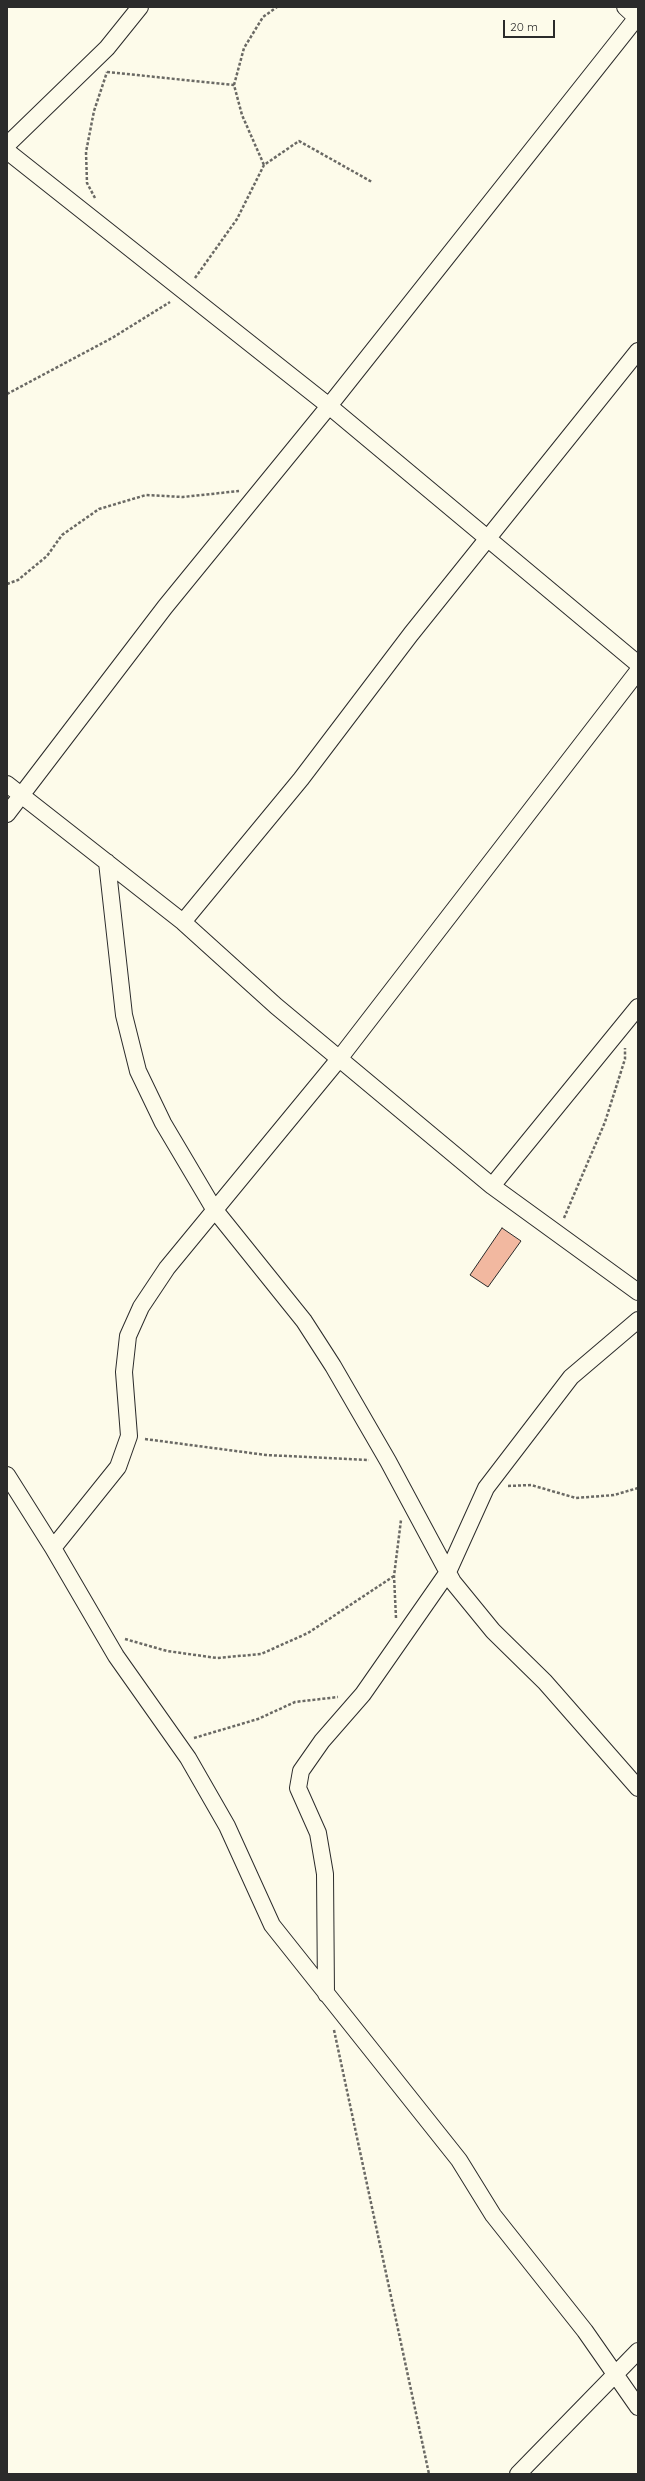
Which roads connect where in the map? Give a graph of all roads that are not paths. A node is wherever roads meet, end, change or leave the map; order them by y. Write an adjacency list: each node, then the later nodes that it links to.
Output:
1 (140, 7): 3 (street)
2 (634, 15): 6 (street)
3 (7, 145)
4 (7, 151): 6 (street)
5 (638, 351): 7 (street)
6 (328, 406): 7 (street); 11 (street)
7 (487, 538): 8 (street); 14 (street)
8 (638, 664)
9 (638, 671): 16 (street)
10 (7, 784): 11 (street)
11 (22, 796): 12 (street); 13 (street)
12 (7, 814)
13 (107, 862): 14 (street); 18 (street)
14 (183, 922): 16 (street)
15 (638, 1007): 17 (street)
16 (339, 1059): 17 (street); 18 (street)
17 (492, 1186): 19 (street)
18 (214, 1209): 22 (street); 23 (street)
19 (638, 1292)
20 (638, 1320): 23 (street)
21 (7, 1475): 22 (street)
22 (54, 1548): 25 (street)
23 (448, 1572): 24 (street); 25 (street)
24 (638, 1788)
25 (326, 1994): 27 (street)
26 (638, 2351): 27 (street)
27 (615, 2373): 28 (street); 29 (street)
28 (638, 2407)
29 (518, 2474)

